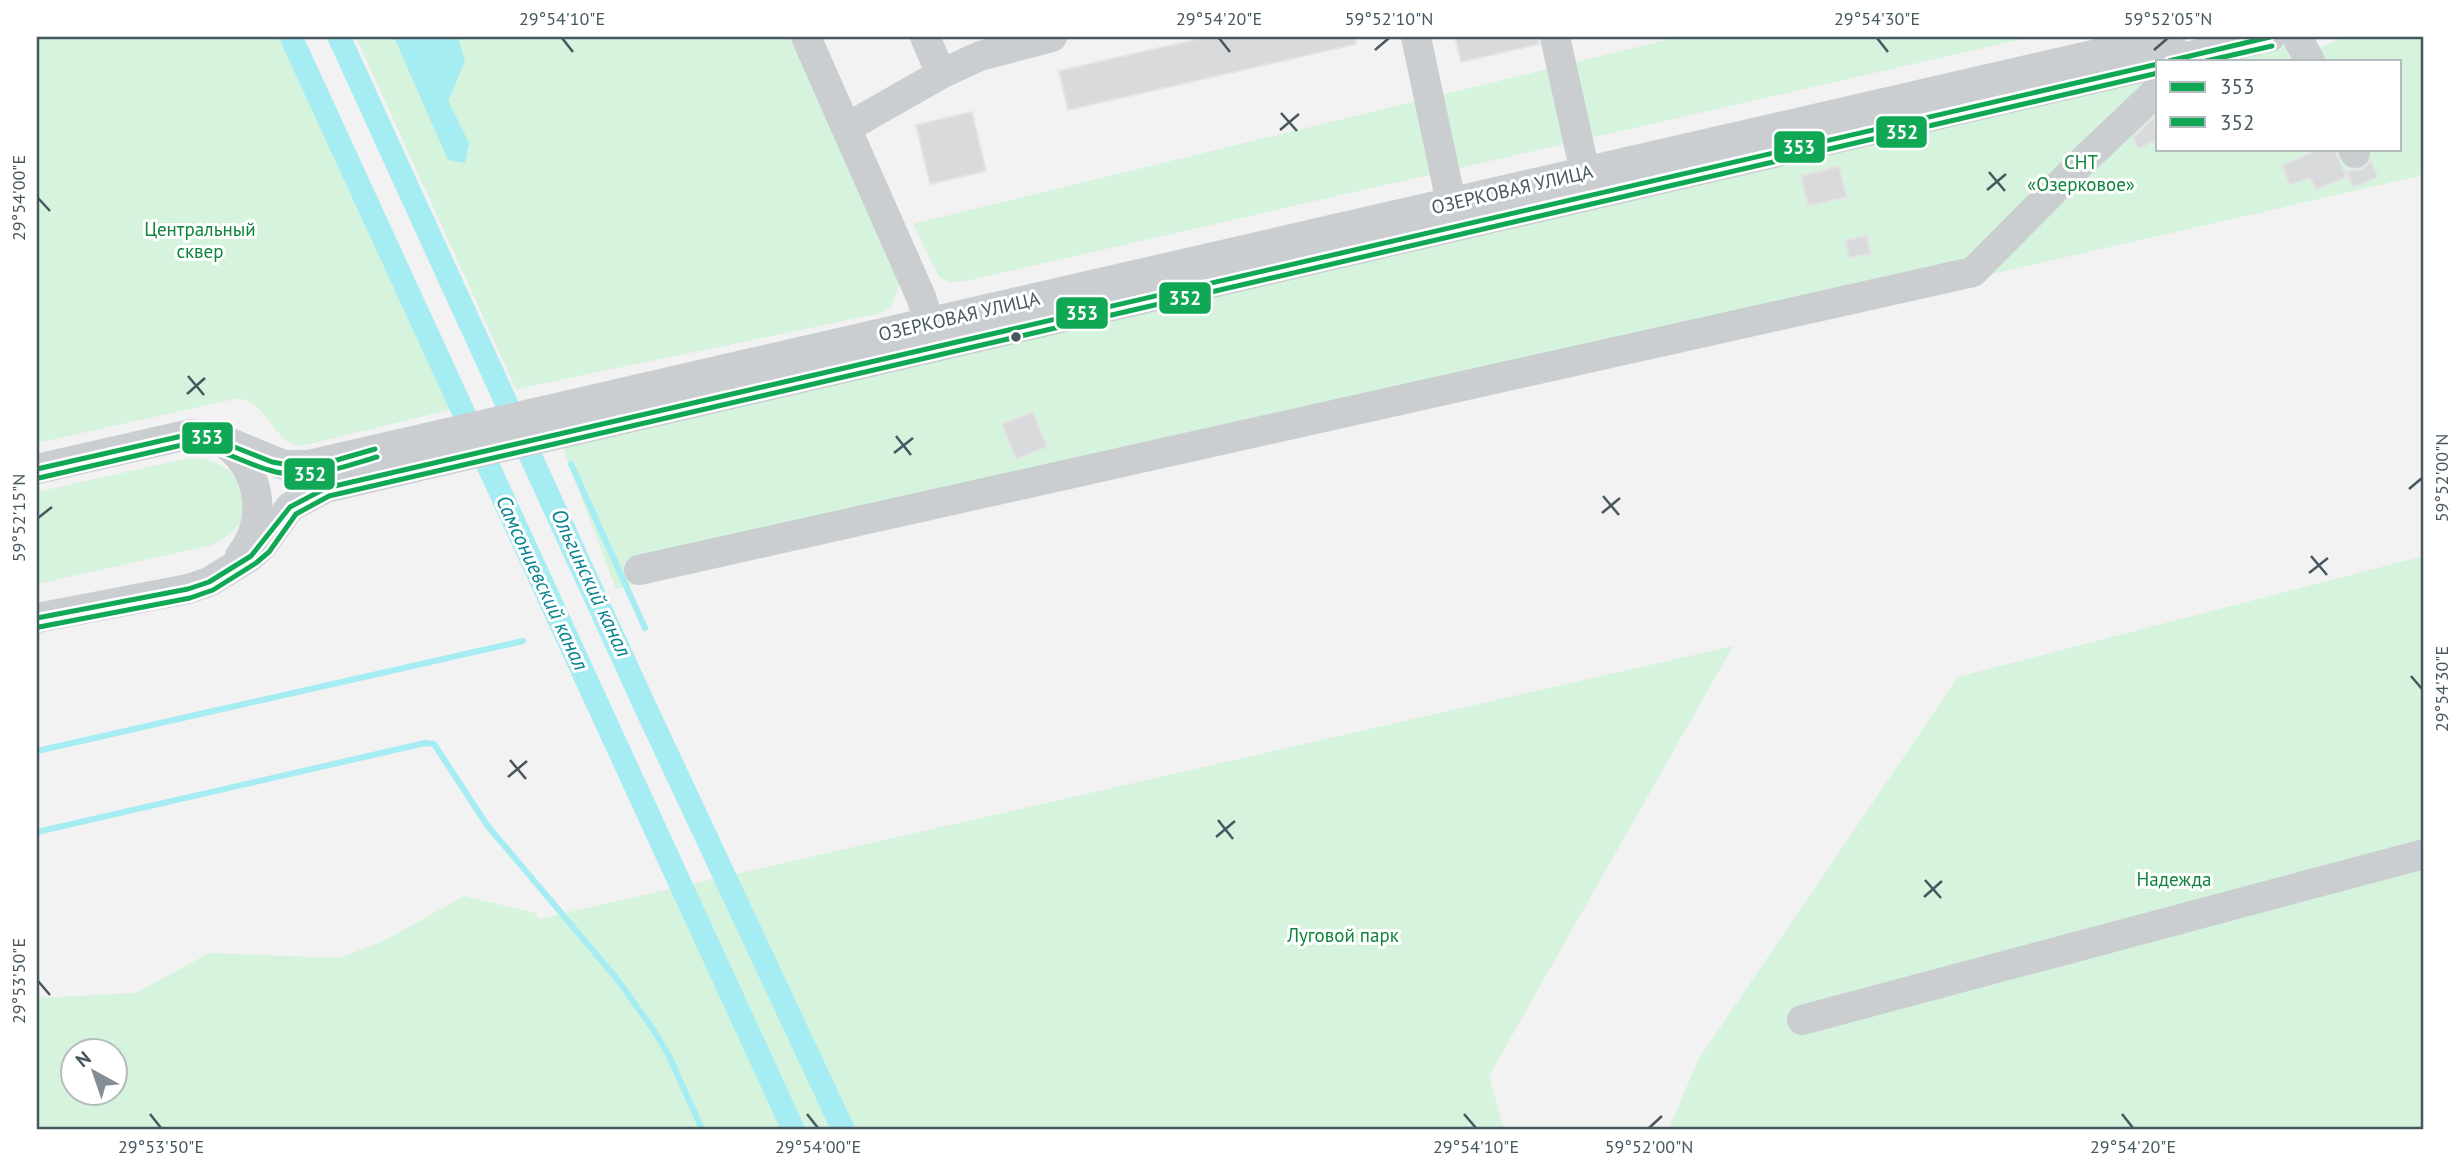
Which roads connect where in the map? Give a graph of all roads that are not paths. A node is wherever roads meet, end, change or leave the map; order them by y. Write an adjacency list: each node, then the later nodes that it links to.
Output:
1 (806, 37): 14 (street)
2 (925, 37): 12 (street)
3 (1052, 37): 12 (street)
4 (1416, 37): 16 (street)
5 (1555, 37): 15 (street)
6 (2171, 37): 15 (street, ОЗЕРКОВАЯ УЛИЦА)
7 (2297, 37): 10 (street)
8 (2256, 47): 9 (street)
9 (2175, 60)
10 (2309, 60)
11 (2156, 64): 15 (street, ОЗЕРКОВАЯ УЛИЦА)
12 (941, 74): 14 (street)
13 (2156, 92): 21 (street)
14 (848, 127): 17 (street)
15 (1587, 183): 16 (street, ОЗЕРКОВАЯ УЛИЦА)
16 (1454, 213): 17 (street, ОЗЕРКОВАЯ УЛИЦА)
17 (932, 335): 19 (street, ОЗЕРКОВАЯ УЛИЦА)
18 (216, 437): 19 (street, ОЗЕРКОВАЯ УЛИЦА); 20 (street, ОЗЕРКОВАЯ УЛИЦА); 22 (street)
19 (443, 446): 22 (street, ОЗЕРКОВАЯ УЛИЦА)
20 (37, 469)
21 (639, 569)
22 (229, 570): 23 (street, ОЗЕРКОВАЯ УЛИЦА)
23 (37, 618)
24 (2424, 854): 25 (street)
25 (1802, 1020)

